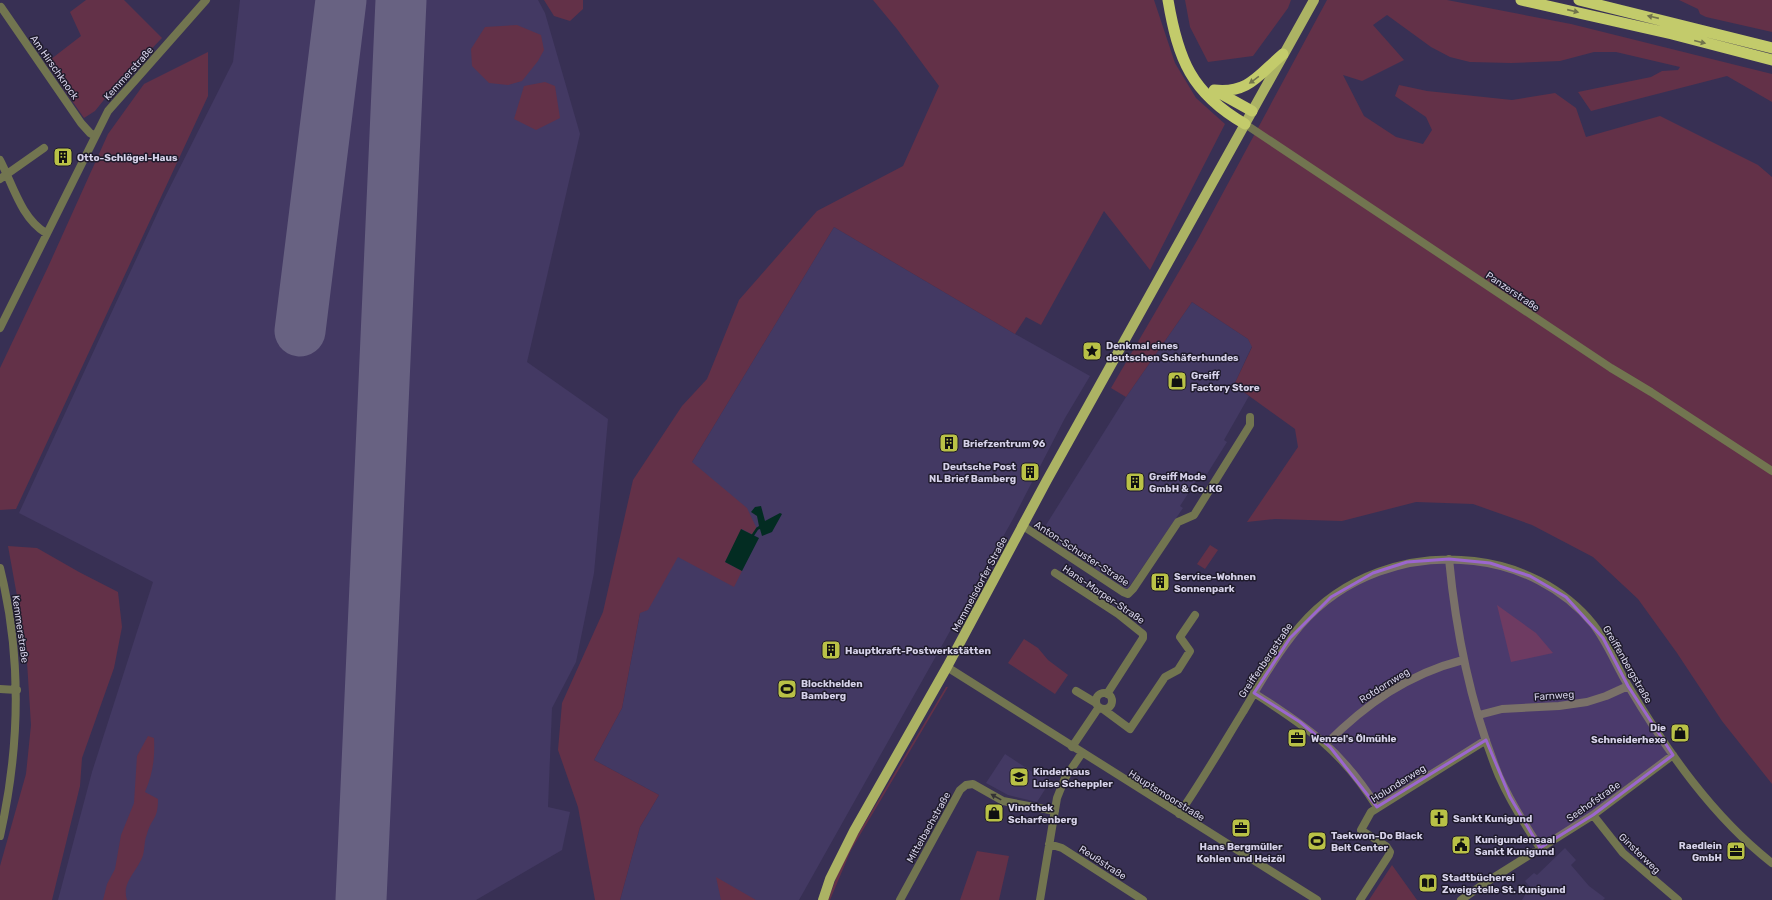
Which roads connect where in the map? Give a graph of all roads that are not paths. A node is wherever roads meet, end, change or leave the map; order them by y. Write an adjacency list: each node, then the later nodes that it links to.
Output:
1 (206, 0): 14 (street, Kemmerstraße)
2 (1168, 0): 10 (highway)
3 (1314, 0): 8 (main road, Memmelsdorfer Straße)
4 (1521, 0): 9 (highway, one-way to 9)
5 (1579, 0): 7 (highway, one-way to 5)
6 (1, 7): 14 (street, Am Hirschknock)
7 (1772, 48)
8 (1283, 54): 11 (highway, one-way to 11); 12 (main road, Memmelsdorfer Straße)
9 (1772, 60)
10 (1195, 81): 11 (highway); 13 (highway)
11 (1214, 90): 12 (highway)
12 (1252, 111): 13 (main road, Memmelsdorfer Straße)
13 (1245, 124): 21 (street, Panzerstraße); 22 (main road, Memmelsdorfer Straße)
14 (95, 136): 18 (street, Kemmerstraße)
15 (44, 148): 17 (street)
16 (0, 160): 17 (street)
17 (4, 176): 18 (street)
18 (46, 233): 19 (street, Kemmerstraße)
19 (0, 328)
20 (1250, 417): 22 (street, Anton-Schuster-Straße)
21 (1772, 471)
22 (1023, 526): 28 (main road, Memmelsdorfer Straße)
23 (1449, 560): 27 (street); 29 (street, Greiffenbergstraße); 33 (street, Greiffenbergstraße)
24 (0, 568): 31 (street, Kemmerstraße)
25 (1055, 573): 34 (street, Hans-Morper-Straße)
26 (1195, 615): 35 (street)
27 (1463, 660): 36 (street); 38 (street, Rotdornweg)
28 (947, 667): 39 (street, Hauptsmoorstraße); 50 (main road, Memmelsdorfer Straße)
29 (1628, 686): 36 (street, Farnweg); 41 (street, Greiffenbergstraße)
30 (0, 689): 31 (street)
31 (17, 690): 46 (street, Kemmerstraße)
32 (1076, 691): 35 (street)
33 (1254, 693): 38 (street); 44 (street, Greiffenbergstraße)
34 (1107, 694): 35 (street, Hans-Morper-Straße); 35 (street, Hans-Morper-Straße)
35 (1100, 706): 39 (street, Hans-Morper-Straße)
36 (1478, 715): 37 (street)
37 (1486, 740): 42 (street, Holunderweg); 48 (street)
38 (1326, 744): 42 (street)
39 (1072, 747): 40 (street, Hauptsmoorstraße)
40 (1082, 753): 43 (street); 44 (street, Hauptsmoorstraße)
41 (1673, 755): 45 (street, Seehofstraße); 49 (street, Greiffenbergstraße)
42 (1377, 807): 55 (street, Holunderweg)
43 (1055, 811): 47 (street); 51 (street, Mittelbachstraße, one-way to 51)
44 (1179, 814): 54 (street, Hauptsmoorstraße)
45 (1593, 815): 48 (street, Seehofstraße); 57 (street, Ginsterweg)
46 (0, 836)
47 (1049, 844): 52 (street); 53 (street, Reußstraße)
48 (1540, 848): 56 (street, Seehofstraße)
49 (1772, 863)
50 (823, 900)
51 (900, 900)
52 (1040, 900)
53 (1143, 900)
54 (1317, 900)
55 (1360, 900)
56 (1462, 900)
57 (1678, 900)

